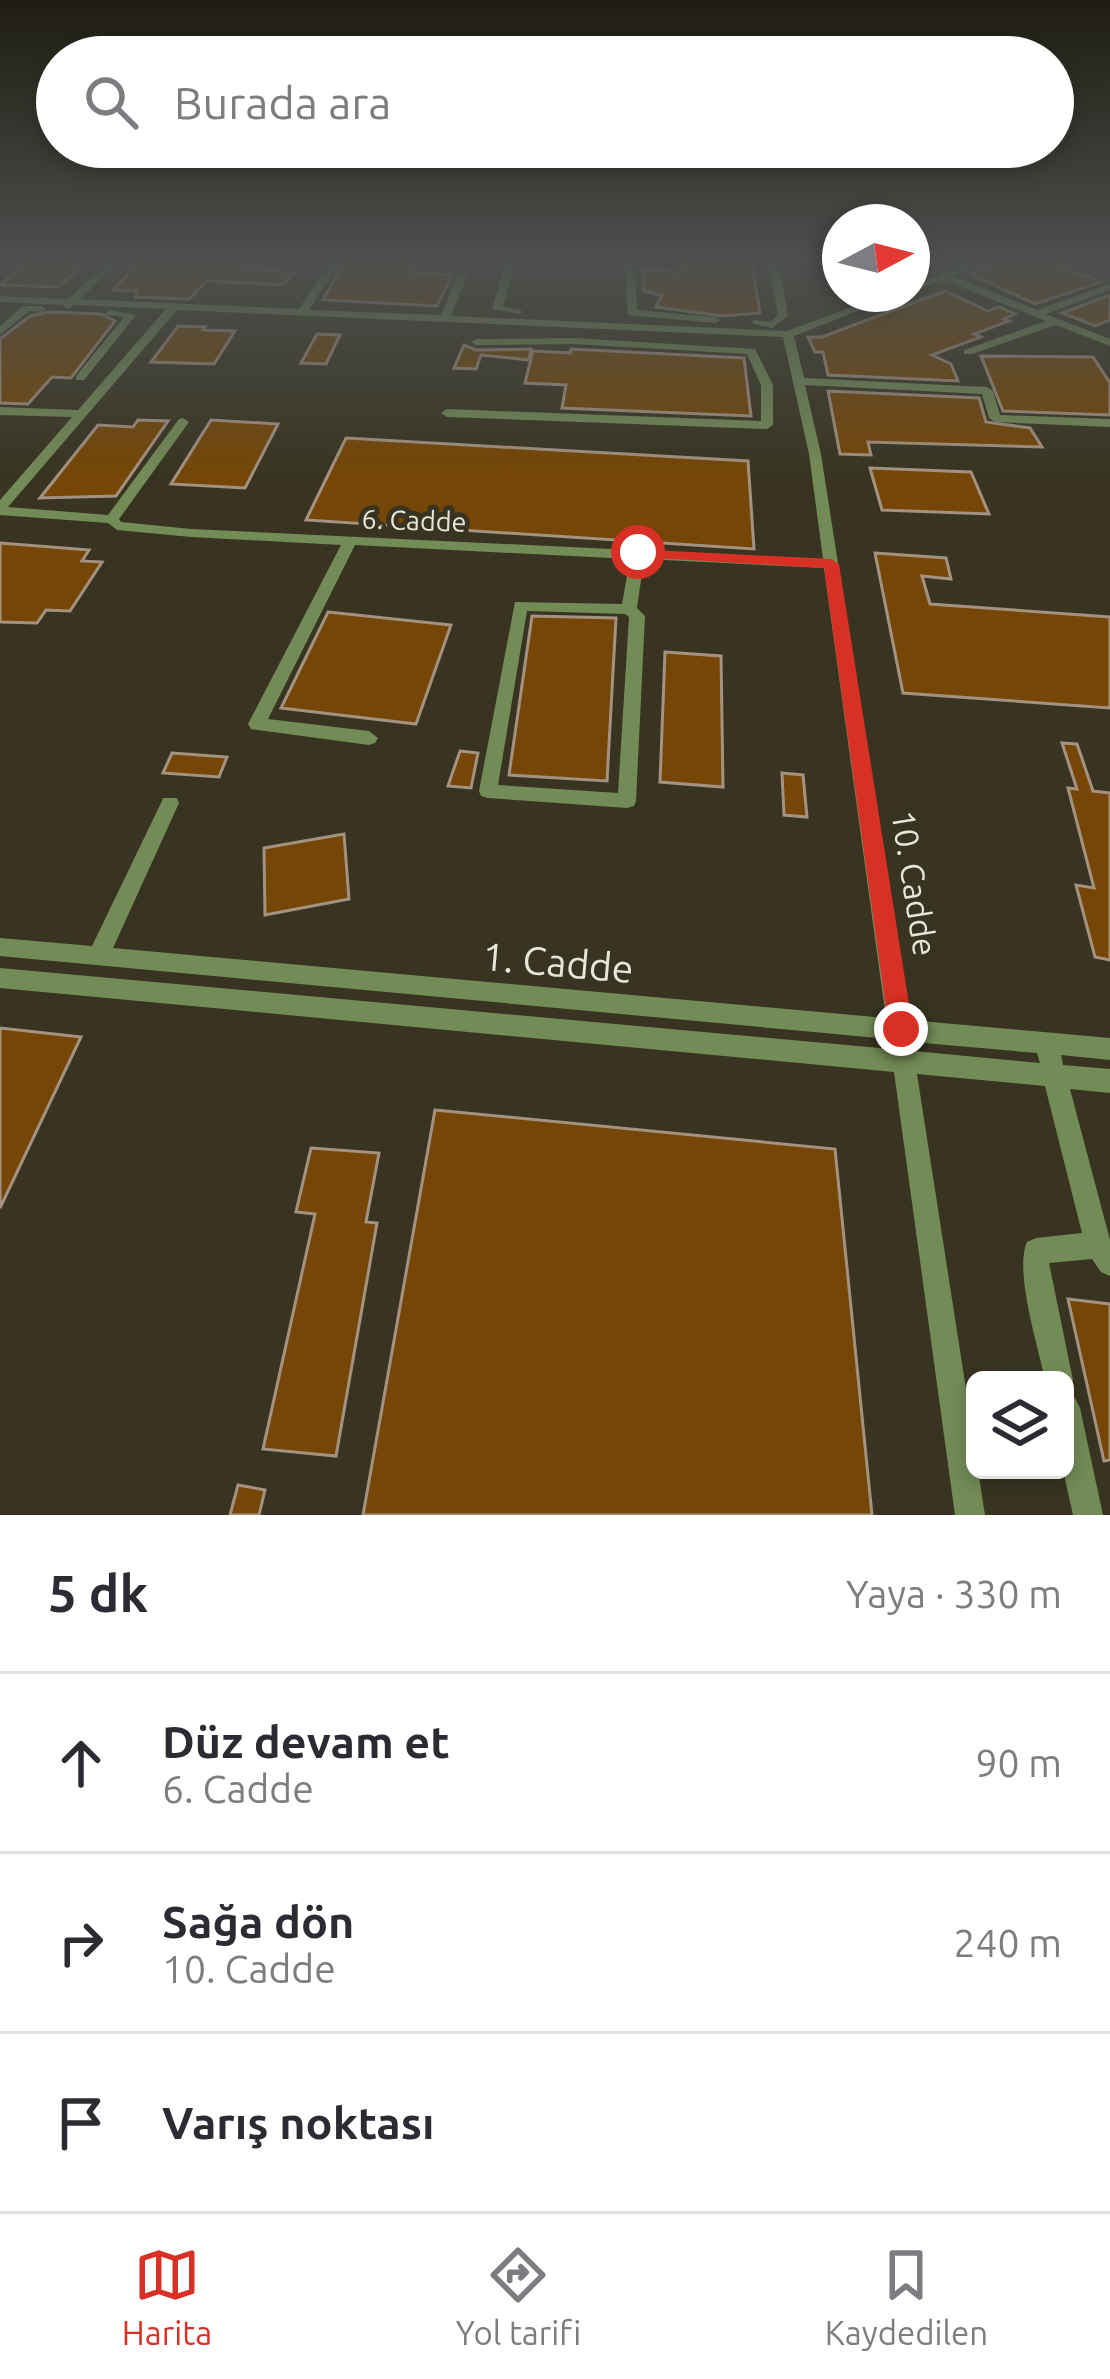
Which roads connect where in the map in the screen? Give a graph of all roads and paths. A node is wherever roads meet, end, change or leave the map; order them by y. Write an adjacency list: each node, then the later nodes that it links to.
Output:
1 (788, 334): 8 (street, 10. Cadde)
2 (115, 335): 7 (street)
3 (150, 335): 12 (street)
4 (1020, 335): 6 (street)
5 (476, 342): 9 (street)
6 (968, 352)
7 (80, 378)
8 (799, 384): 9 (street); 14 (street); 19 (street, 10. Cadde)
9 (766, 385): 11 (street)
10 (0, 411): 12 (street)
11 (448, 413)
12 (81, 414): 15 (street)
13 (183, 422): 16 (street)
14 (1110, 423)
15 (0, 509): 16 (street, 6. Cadde)
16 (112, 519): 17 (street, 6. Cadde)
17 (350, 542): 18 (street, 6. Cadde); 21 (street)
18 (638, 552): 19 (street, 6. Cadde); 20 (street)
19 (831, 564): 26 (street, 10. Cadde)
20 (629, 609): 20 (street)
21 (369, 738)
22 (170, 803): 24 (street)
23 (0, 947): 24 (street, 1. Cadde)
24 (98, 956): 26 (street, 1. Cadde)
25 (0, 978): 29 (street)
26 (901, 1029): 27 (street, 1. Cadde); 29 (street, 10. Cadde)
27 (1046, 1043): 28 (street, 1. Cadde); 30 (street)
28 (1110, 1049)
29 (902, 1062): 30 (street); 35 (street, 10. Cadde)
30 (1056, 1076): 31 (street); 32 (street)
31 (1110, 1082)
32 (1104, 1254): 33 (street)
33 (1057, 1371)
34 (1074, 1450): 36 (street)
35 (970, 1515)
36 (1088, 1515)

